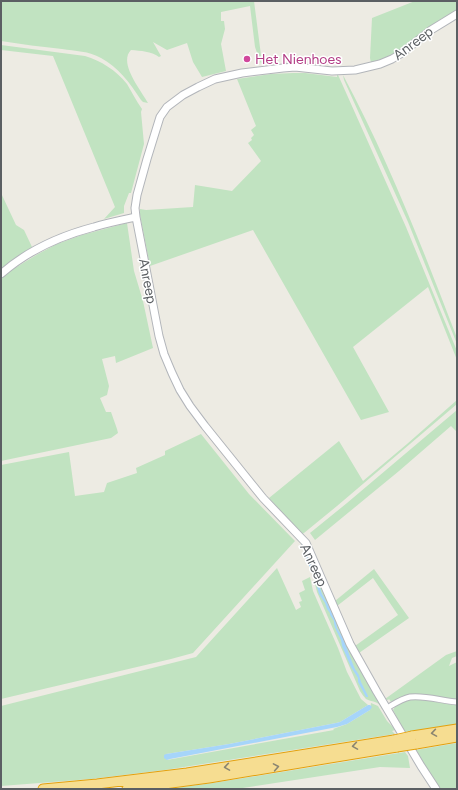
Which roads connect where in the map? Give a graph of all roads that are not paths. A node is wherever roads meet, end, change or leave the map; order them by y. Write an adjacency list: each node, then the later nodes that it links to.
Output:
1 (457, 14): 2 (street, Anreep)
2 (136, 217): 3 (street); 5 (street, Anreep)
3 (1, 274)
4 (457, 702): 5 (street)
5 (387, 708): 12 (street, Anreep)
6 (457, 729): 8 (highway, one-way to 8)
7 (457, 737): 8 (highway)
8 (414, 740): 9 (highway, bridge)
9 (395, 743): 10 (highway, one-way to 10); 11 (highway, one-way to 9)
10 (43, 789)
11 (127, 789)
12 (436, 789)

